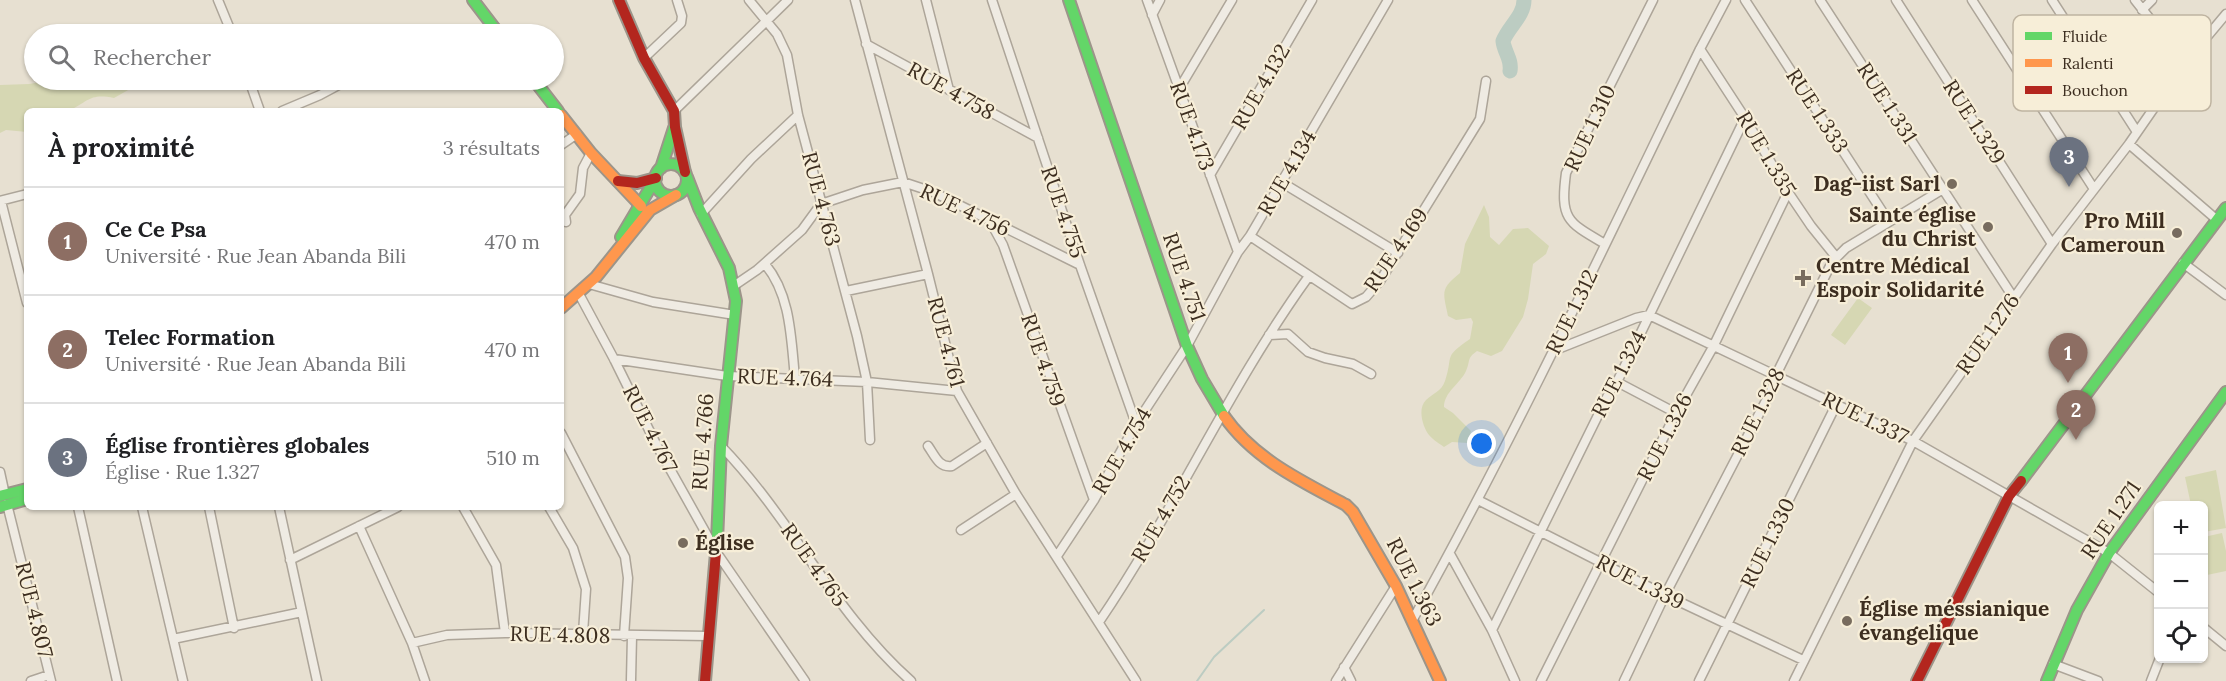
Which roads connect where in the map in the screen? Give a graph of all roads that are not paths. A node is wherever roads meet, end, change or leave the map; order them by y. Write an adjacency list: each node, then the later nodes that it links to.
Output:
1 (218, 0): 31 (street)
2 (473, 0): 32 (main road)
3 (619, 0): 36 (main road)
4 (677, 0): 36 (street)
5 (748, 0): 30 (street, RUE 4.763)
6 (788, 0): 30 (street)
7 (855, 0): 34 (street, RUE 4.761)
8 (926, 0): 43 (street)
9 (992, 0): 57 (street, RUE 4.755)
10 (1069, 0): 105 (main road, RUE 4.751)
11 (1147, 0): 27 (street, RUE 4.173)
12 (1160, 0): 27 (street)
13 (1232, 0): 39 (street)
14 (1312, 0): 63 (street, RUE 4.132)
15 (1388, 0): 67 (street, RUE 4.134)
16 (1653, 0): 83 (street, RUE 1.310)
17 (1726, 0): 35 (street, RUE 1.312)
18 (1745, 0): 81 (street, RUE 1.333)
19 (1821, 0): 68 (street, RUE 1.331)
20 (1896, 0): 84 (street, RUE 1.329)
21 (1972, 0): 37 (street)
22 (2052, 0): 28 (street)
23 (2135, 0): 25 (street)
24 (2152, 0): 25 (street)
25 (2142, 10): 29 (street)
26 (2226, 14): 33 (street, RUE 1.276)
27 (1152, 15): 39 (street, RUE 4.173)
28 (2062, 15)
29 (2146, 15)
30 (766, 20): 47 (street); 51 (street, RUE 4.763)
31 (228, 24)
32 (491, 24)
33 (2211, 32)
34 (866, 44): 43 (street, RUE 4.758); 66 (street, RUE 4.761)
35 (1700, 49): 52 (street, RUE 1.335); 83 (street, RUE 1.312)
36 (644, 58): 47 (main road)
37 (2013, 64)
38 (1486, 81): 86 (street, RUE 4.169)
39 (1179, 89): 63 (street, RUE 4.173)
40 (253, 90): 44 (street)
41 (329, 90): 45 (street)
42 (542, 90): 46 (main road)
43 (950, 90): 57 (street, RUE 4.758)
44 (259, 108)
45 (289, 108)
46 (556, 108)
47 (674, 111): 54 (main road)
48 (2044, 111): 69 (street)
49 (2123, 111): 55 (street)
50 (2152, 111): 55 (street, RUE 1.276)
51 (798, 115): 74 (street, RUE 4.763); 77 (street)
52 (1745, 118): 70 (street, RUE 1.335); 103 (street, RUE 1.324)
53 (564, 119): 56 (main road)
54 (675, 126): 61 (main road); 62 (main road, RUE 4.766)
55 (2137, 132): 59 (street, RUE 1.276)
56 (576, 134): 58 (street); 60 (main road)
57 (1038, 138): 90 (street, RUE 4.755)
58 (564, 143)
59 (2129, 144): 69 (street, RUE 1.276); 78 (street)
60 (591, 153): 65 (main road); 80 (street)
61 (661, 168): 62 (main road); 64 (main road)
62 (686, 174): 72 (main road); 77 (main road, RUE 4.766)
63 (1210, 175): 85 (street, RUE 4.173)
64 (656, 178): 65 (main road); 72 (main road); 75 (main road)
65 (618, 181): 75 (main road)
66 (903, 182): 74 (street, RUE 4.756); 79 (street, RUE 4.756); 91 (street, RUE 4.761)
67 (1281, 182): 82 (street, RUE 4.134); 86 (street)
68 (1943, 189): 81 (street, RUE 1.328); 100 (street, RUE 1.331)
69 (2094, 189): 84 (street, RUE 1.276)
70 (1788, 192): 87 (street, RUE 1.335); 106 (street, RUE 1.326)
71 (24, 195): 73 (street)
72 (676, 195): 77 (main road, RUE 4.766); 93 (main road)
73 (0, 201): 96 (street)
74 (821, 204): 89 (street); 95 (street, RUE 4.763)
75 (641, 206): 98 (main road)
76 (2226, 208): 78 (main road)
77 (701, 214): 94 (main road, RUE 4.766)
78 (2216, 219): 88 (main road)
79 (990, 220): 90 (street, RUE 4.756); 132 (street, RUE 4.759)
80 (566, 222)
81 (1889, 222): 87 (street, RUE 1.328)
82 (1250, 236): 85 (street, RUE 4.134); 92 (street, RUE 4.169)
83 (1605, 244): 107 (street, RUE 1.312)
84 (2052, 244): 100 (street, RUE 1.276)
85 (1238, 252): 105 (street, RUE 4.134)
86 (1398, 253): 92 (street, RUE 4.169)
87 (1836, 257): 110 (street, RUE 1.328)
88 (2183, 263): 99 (street); 130 (main road)
89 (765, 264): 94 (street); 112 (street)
90 (1080, 265): 120 (street, RUE 4.755)
91 (928, 274): 95 (street); 115 (street, RUE 4.761)
92 (1309, 276): 104 (street, RUE 4.752)
93 (589, 284): 97 (main road); 102 (street)
94 (735, 285): 102 (main road, RUE 4.766)
95 (846, 291): 113 (street, RUE 4.763)
96 (24, 292)
97 (579, 294): 101 (main road); 108 (street, RUE 4.767)
98 (564, 295)
99 (2226, 295)
100 (2013, 297): 123 (street, RUE 1.276)
101 (564, 306)
102 (735, 315): 111 (main road, RUE 4.766)
103 (1649, 315): 106 (street, RUE 1.337); 107 (street); 114 (street, RUE 1.324)
104 (1269, 335): 109 (street); 119 (street, RUE 4.752)
105 (1187, 346): 119 (main road, RUE 4.751); 120 (street, RUE 4.754)
106 (1713, 347): 110 (street, RUE 1.337); 118 (street, RUE 1.326)
107 (1553, 351): 133 (street, RUE 1.312)
108 (614, 358): 111 (street, RUE 4.764); 146 (street, RUE 4.767)
109 (1371, 374)
110 (1776, 375): 117 (street, RUE 1.337); 154 (street, RUE 1.328)
111 (727, 376): 112 (street, RUE 4.764); 125 (main road, RUE 4.766)
112 (795, 378): 113 (street, RUE 4.764)
113 (867, 382): 115 (street, RUE 4.764); 122 (street, RUE 4.763)
114 (1616, 384): 118 (street); 145 (street, RUE 1.324)
115 (957, 391): 124 (street, RUE 4.761)
116 (2226, 392): 147 (main road, RUE 1.271)
117 (1836, 405): 123 (street, RUE 1.337); 158 (street, RUE 1.330)
118 (1676, 413): 151 (street, RUE 1.326)
119 (1221, 414): 135 (main road, RUE 4.751); 157 (street, RUE 4.752)
120 (1136, 424): 132 (street, RUE 4.754)
121 (564, 439): 164 (street)
122 (870, 440)
123 (1913, 441): 130 (street, RUE 1.337); 169 (street, RUE 1.276)
124 (987, 443): 126 (street); 129 (street, RUE 4.761)
125 (721, 446): 146 (main road, RUE 4.766); 174 (street, RUE 4.765)
126 (928, 446)
127 (0, 472): 134 (street, RUE 4.807)
128 (24, 490): 134 (main road)
129 (1016, 494): 144 (street); 149 (street, RUE 4.761)
130 (2009, 496): 147 (street, RUE 1.337); 192 (main road)
131 (24, 499): 134 (main road)
132 (1094, 500): 149 (street, RUE 4.754)
133 (1478, 500): 145 (street, RUE 1.339); 148 (street, RUE 1.312)
134 (3, 501): 173 (street, RUE 4.807)
135 (1346, 505): 152 (main road, RUE 1.363)
136 (79, 510): 177 (street)
137 (143, 510): 166 (street)
138 (210, 510): 159 (street)
139 (280, 510): 150 (street)
140 (392, 510): 143 (street)
141 (465, 510): 162 (street)
142 (551, 510): 163 (street)
143 (359, 526): 150 (street); 167 (street)
144 (961, 530)
145 (1540, 531): 151 (street, RUE 1.339); 160 (street, RUE 1.324)
146 (717, 553): 165 (main road, RUE 4.766); 182 (street, RUE 4.767)
147 (2109, 553): 153 (street, RUE 1.337); 171 (main road, RUE 1.271)
148 (1450, 554): 156 (street, RUE 1.312); 160 (street)
149 (1058, 556): 157 (street, RUE 4.761)
150 (290, 560): 155 (street)
151 (1602, 563): 154 (street, RUE 1.339); 188 (street, RUE 1.326)
152 (1396, 585): 156 (main road, RUE 1.363); 172 (street)
153 (2154, 589)
154 (1665, 595): 158 (street, RUE 1.339); 189 (street, RUE 1.328)
155 (302, 612): 159 (street); 179 (street)
156 (1412, 621): 186 (main road, RUE 1.363)
157 (1100, 622): 183 (street, RUE 4.761)
158 (1727, 625): 169 (street, RUE 1.339); 190 (street, RUE 1.330)
159 (234, 628): 166 (street)
160 (1492, 630): 187 (street)
161 (2208, 631): 168 (street)
162 (505, 633): 163 (street, RUE 4.808); 167 (street, RUE 4.808)
163 (583, 633): 164 (street, RUE 4.808)
164 (628, 636): 165 (street, RUE 4.808); 175 (street)
165 (708, 636): 181 (main road, RUE 4.766)
166 (173, 639): 178 (street)
167 (412, 643): 180 (street)
168 (2226, 646)
169 (1803, 660): 191 (street, RUE 1.276)
170 (2158, 663): 195 (street)
171 (2054, 664): 193 (main road, RUE 1.271); 194 (street)
172 (1344, 667): 184 (street); 185 (street)
173 (50, 678): 176 (street)
174 (905, 679)
175 (631, 680)
176 (31, 681)
177 (117, 681)
178 (183, 681)
179 (317, 681)
180 (425, 681)
181 (705, 681)
182 (805, 681)
183 (1136, 681)
184 (1336, 681)
185 (1351, 681)
186 (1440, 681)
187 (1515, 681)
188 (1541, 681)
189 (1624, 681)
190 (1699, 681)
191 (1794, 681)
192 (1917, 681)
193 (2047, 681)
194 (2098, 681)
195 (2151, 681)

